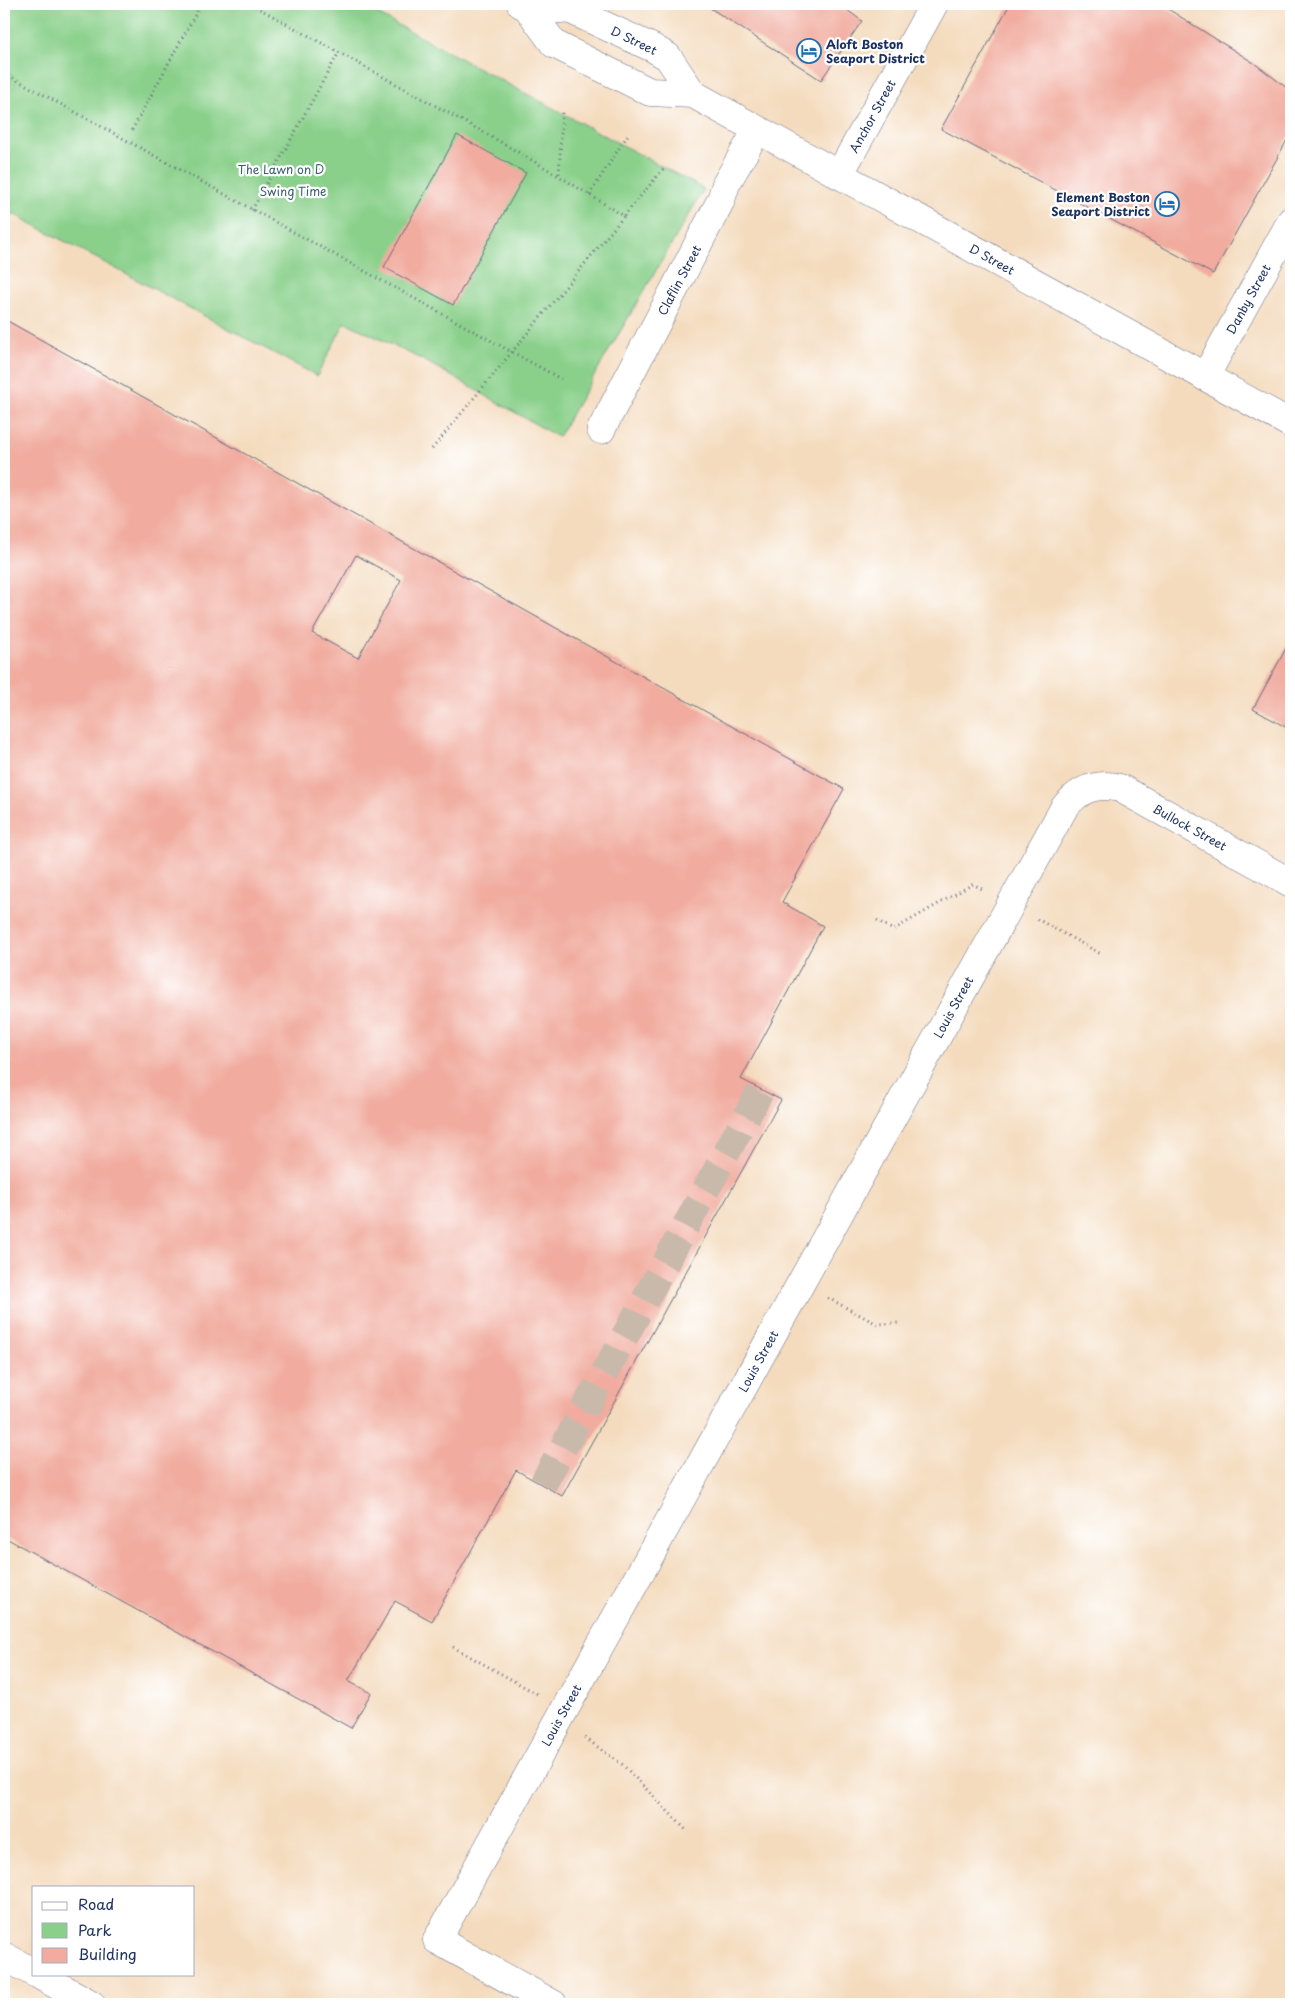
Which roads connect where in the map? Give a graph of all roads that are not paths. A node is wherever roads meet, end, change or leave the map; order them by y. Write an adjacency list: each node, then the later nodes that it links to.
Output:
1 (934, 4): 5 (street, Anchor Street)
2 (524, 6): 3 (street, D Street); 3 (street, D Street)
3 (693, 94): 4 (street, D Street)
4 (757, 130): 5 (street, D Street); 9 (street, Claflin Street)
5 (839, 175): 7 (street, D Street)
6 (1291, 221): 7 (street, Danby Street)
7 (1205, 376): 8 (street, D Street)
8 (1291, 424)
9 (600, 430)
10 (1085, 789): 11 (street, Bullock Street); 16 (street, Louis Street)
11 (1291, 883)
12 (4, 1956): 13 (street)
13 (32, 1971)
14 (40, 1976): 15 (street)
15 (91, 2004)
16 (553, 2004)

